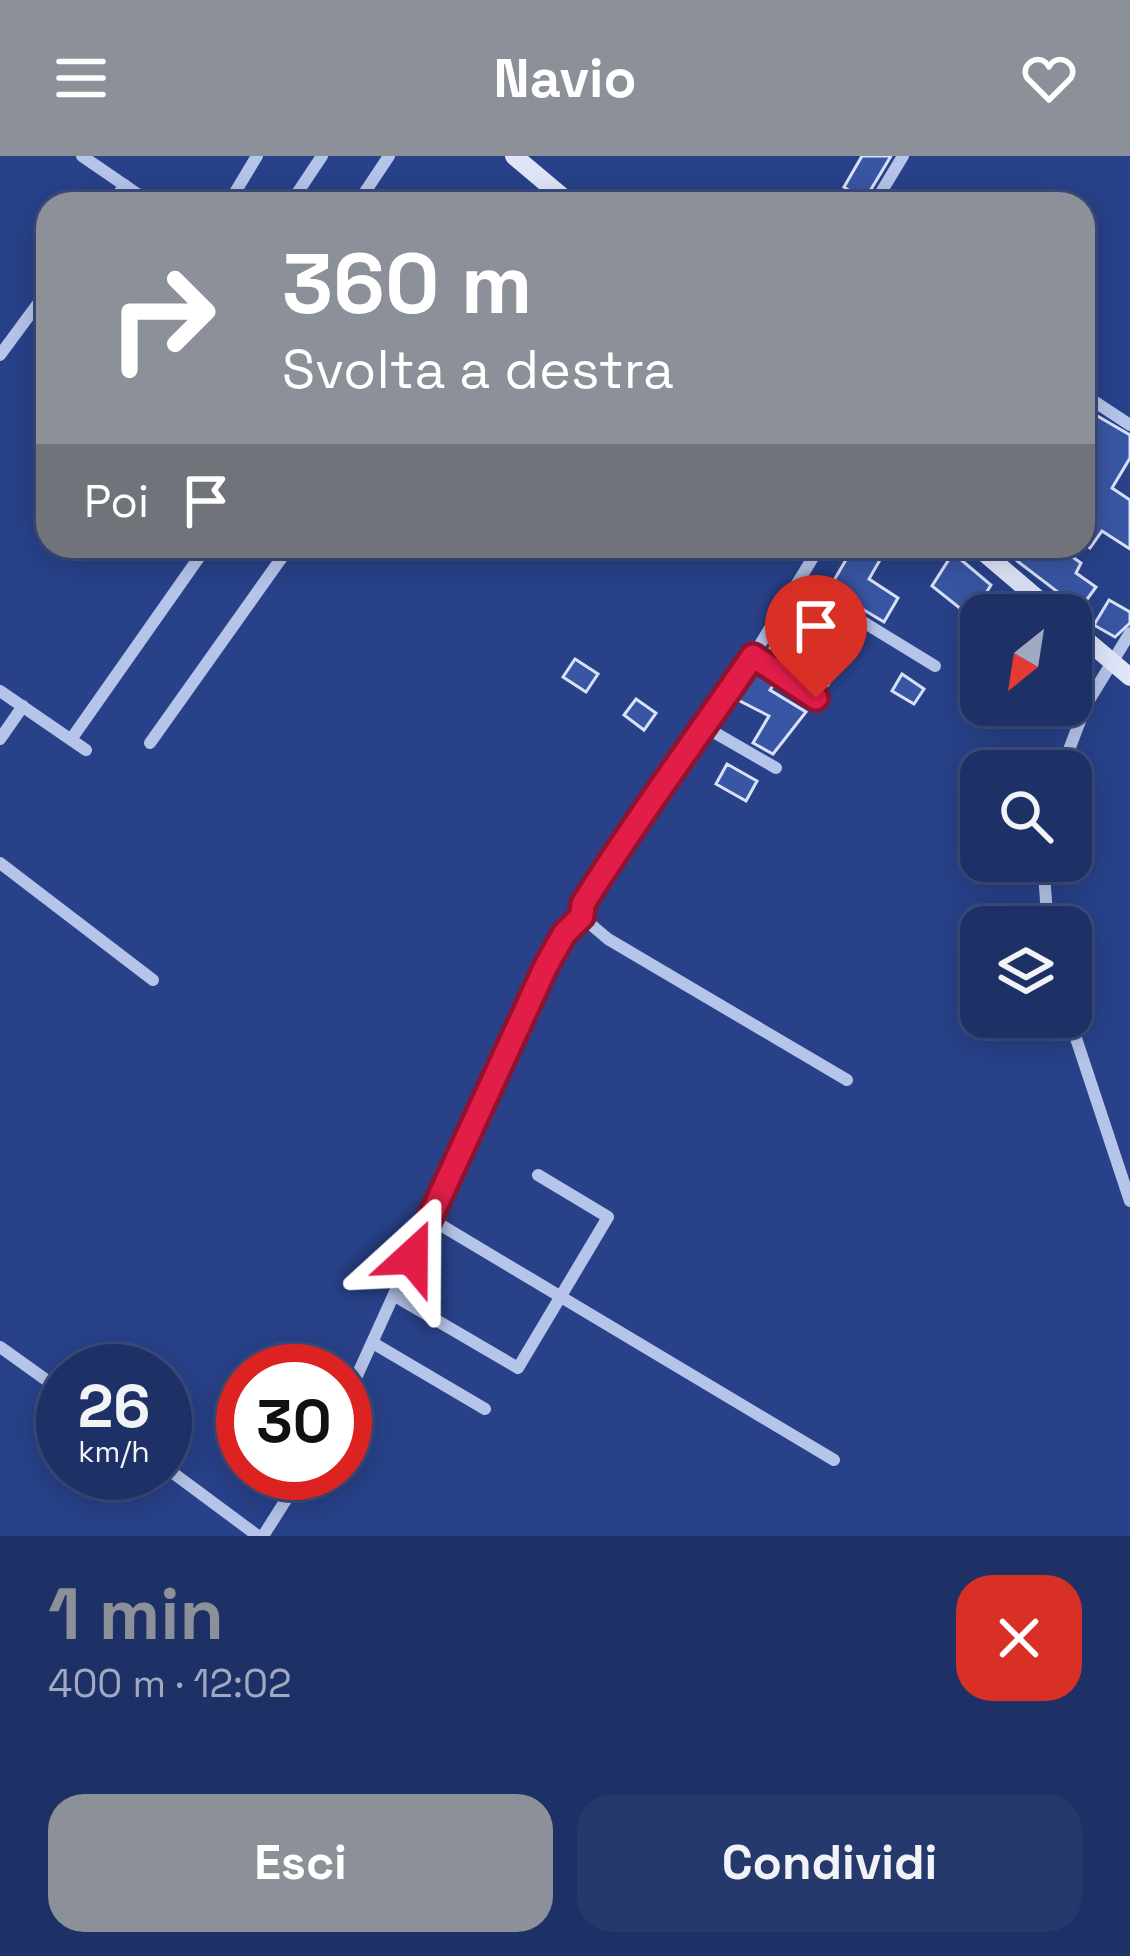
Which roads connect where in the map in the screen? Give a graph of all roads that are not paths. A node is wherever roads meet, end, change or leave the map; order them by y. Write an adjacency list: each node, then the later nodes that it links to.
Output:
1 (82, 156): 7 (street)
2 (257, 156): 10 (street)
3 (322, 156): 11 (street)
4 (389, 156): 12 (street)
5 (514, 156): 13 (main road)
6 (903, 156): 14 (street)
7 (125, 185): 8 (street); 9 (street)
8 (120, 192)
9 (135, 192)
10 (235, 192)
11 (298, 192)
12 (365, 192)
13 (557, 192)
14 (882, 192)
15 (36, 306): 16 (street)
16 (0, 355)
17 (1095, 402): 18 (street)
18 (1130, 424)
19 (199, 558): 35 (street)
20 (281, 558): 37 (street)
21 (813, 558): 23 (street)
22 (990, 558): 24 (main road)
23 (798, 582): 27 (street); 29 (street)
24 (1032, 594)
25 (1130, 633): 28 (street)
26 (1092, 645): 28 (main road)
27 (753, 656): 32 (street); 34 (street)
28 (1114, 663): 30 (main road); 39 (street)
29 (935, 666)
30 (1130, 677)
31 (0, 691): 33 (street)
32 (816, 698)
33 (23, 706): 35 (street); 36 (street)
34 (705, 727): 40 (street); 42 (street)
35 (72, 737): 38 (street)
36 (0, 740)
37 (150, 743)
38 (86, 750)
39 (1069, 750)
40 (776, 768)
41 (0, 863): 43 (street)
42 (582, 916): 45 (street); 48 (street)
43 (153, 980)
44 (1076, 1038): 47 (street)
45 (847, 1080)
46 (538, 1175): 50 (street)
47 (1130, 1201)
48 (429, 1218): 49 (street); 50 (street)
49 (395, 1296): 50 (street); 51 (street)
50 (561, 1297): 56 (street)
51 (374, 1343): 53 (street); 55 (street)
52 (0, 1347): 54 (street)
53 (372, 1347)
54 (36, 1373)
55 (485, 1409)
56 (834, 1460)
57 (192, 1486): 59 (street)
58 (285, 1500): 59 (street)
59 (261, 1536)

